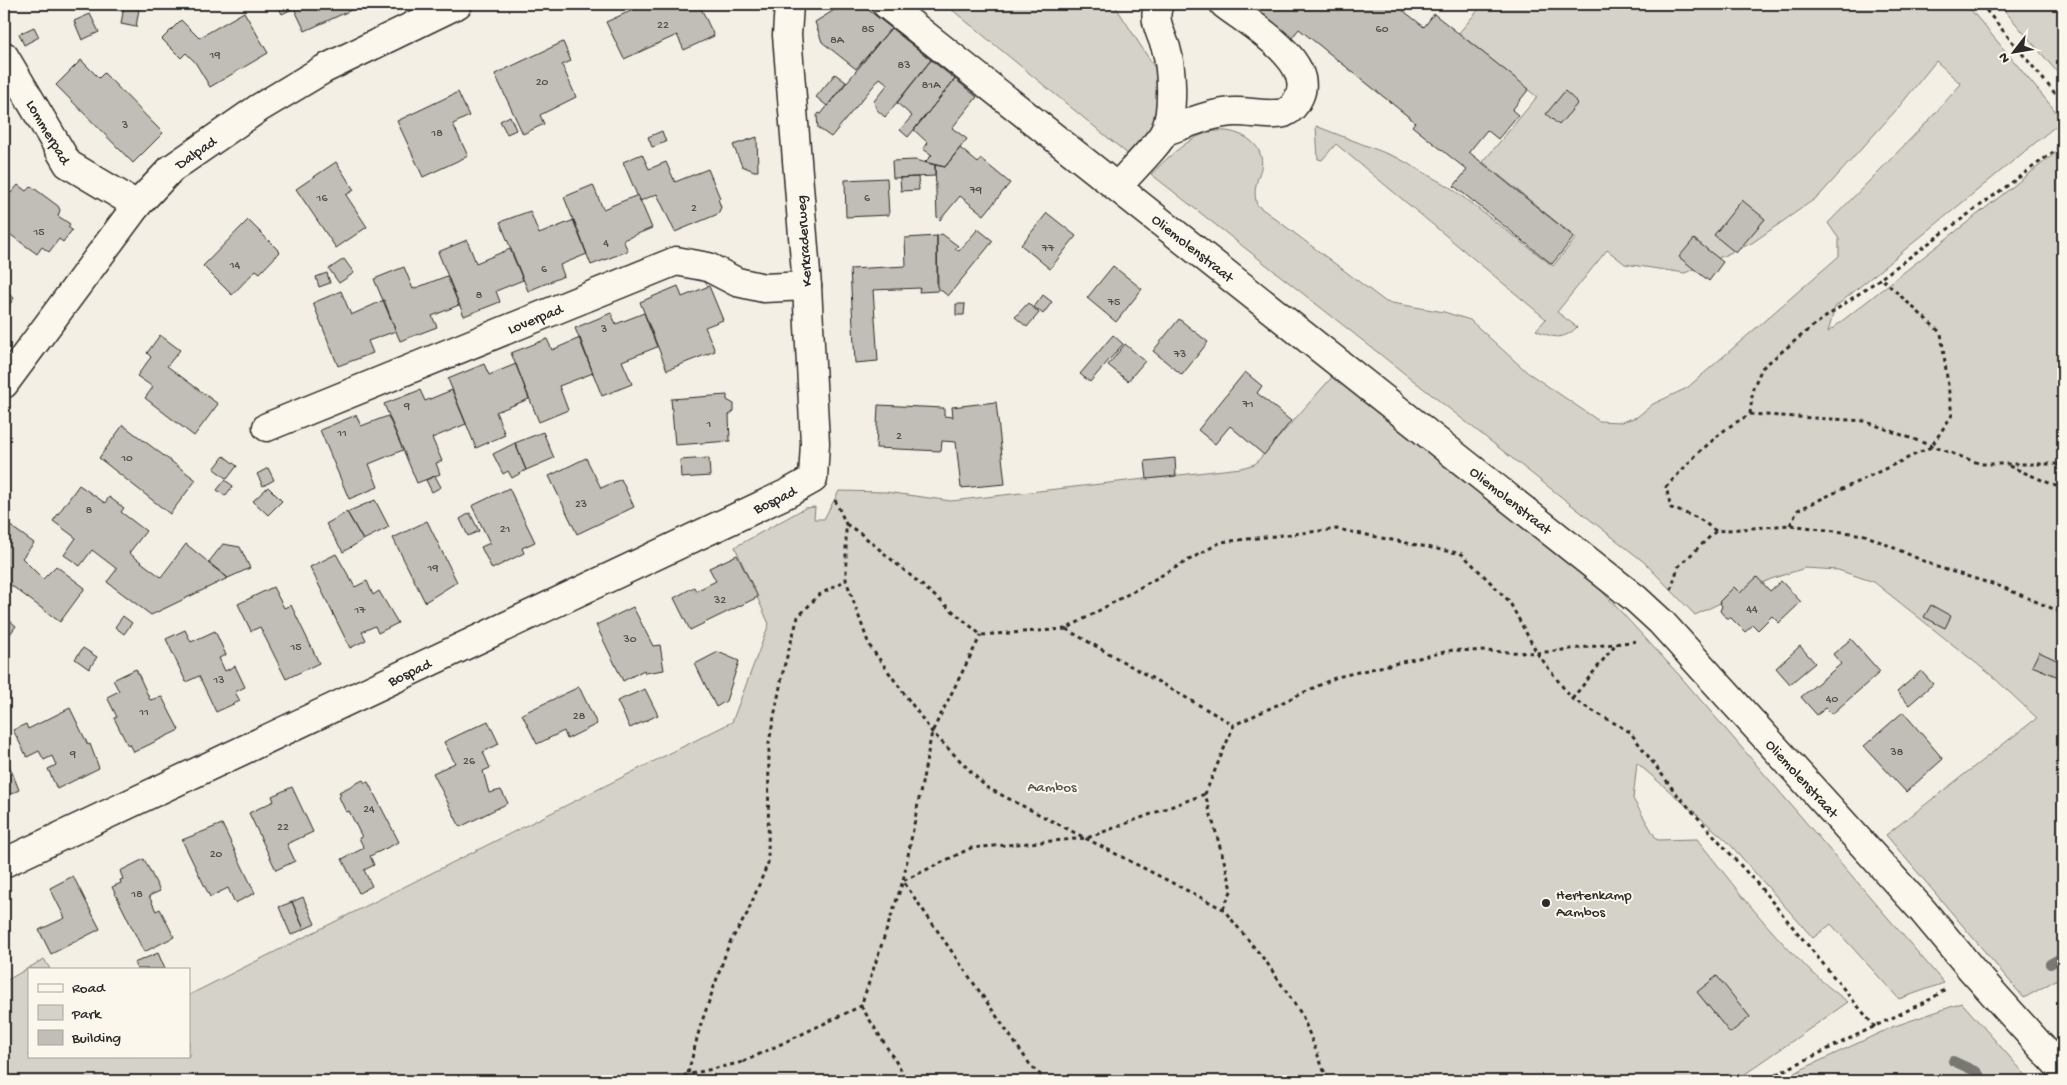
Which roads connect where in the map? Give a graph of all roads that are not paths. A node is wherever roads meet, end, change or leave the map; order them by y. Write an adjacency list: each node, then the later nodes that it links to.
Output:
1 (458, 4): 9 (street, Dalpad)
2 (789, 4): 10 (street, Kerkraderweg)
3 (886, 4): 8 (street, Oliemolenstraat)
4 (1159, 4): 7 (street)
5 (1224, 4): 7 (street)
6 (4, 56): 9 (street, Lommerpad)
7 (1165, 131): 8 (street)
8 (1117, 187): 15 (street, Oliemolenstraat)
9 (137, 205): 11 (street, Dalpad)
10 (807, 286): 12 (street, Loverpad); 13 (street, Kerkraderweg)
11 (4, 384)
12 (266, 427)
13 (813, 479): 14 (street, Bospad)
14 (4, 863)
15 (2063, 1071)

